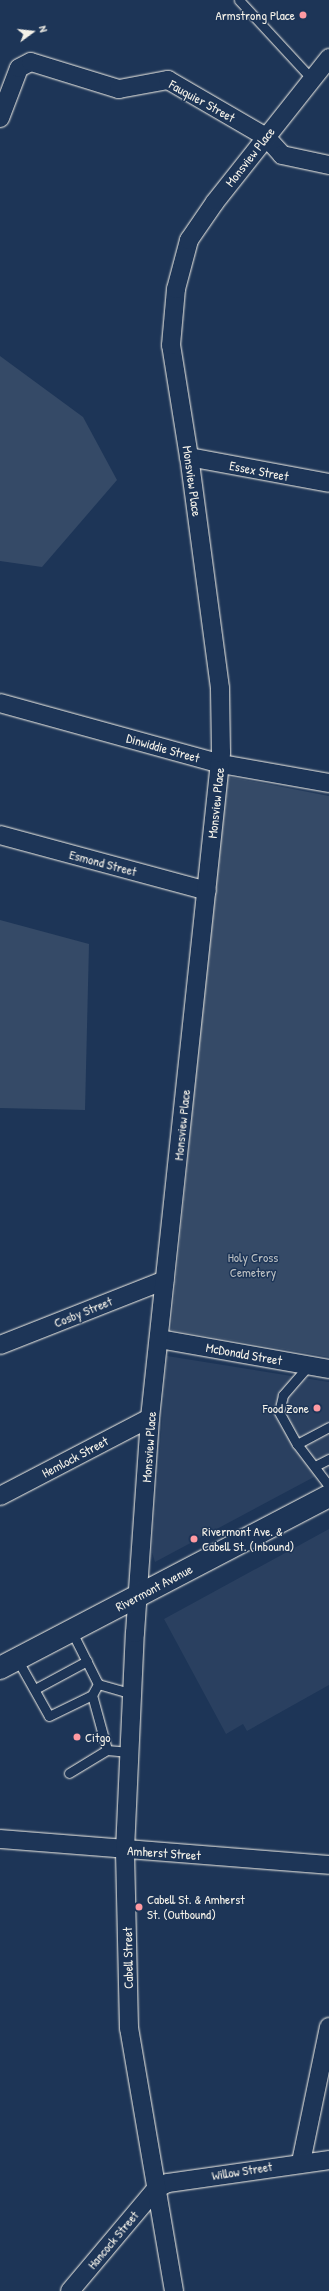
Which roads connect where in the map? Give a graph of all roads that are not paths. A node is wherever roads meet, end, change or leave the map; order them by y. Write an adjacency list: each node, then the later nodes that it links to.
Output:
1 (239, 0): 3 (lane)
2 (329, 58): 3 (street, Monsview Place)
3 (311, 78): 5 (street, Monsview Place)
4 (0, 118): 5 (street, Fauquier Street)
5 (266, 137): 6 (street, Fauquier Street); 7 (street, Monsview Place)
6 (329, 165)
7 (189, 458): 8 (street, Essex Street); 10 (street, Monsview Place)
8 (329, 483)
9 (0, 703): 10 (street, Dinwiddie Street)
10 (221, 764): 11 (street, Dinwiddie Street); 13 (street, Monsview Place)
11 (329, 783)
12 (0, 835): 13 (street, Esmond Street)
13 (207, 891): 14 (street, Monsview Place)
14 (165, 1280): 15 (street, Monsview Place); 16 (street, Cosby Street)
15 (159, 1339): 17 (street, McDonald Street); 19 (street, Monsview Place)
16 (0, 1345)
17 (309, 1365): 18 (street, McDonald Street); 21 (lane)
18 (329, 1369)
19 (150, 1418): 25 (street, Hemlock Street); 27 (street, Monsview Place)
20 (329, 1427): 21 (lane)
21 (297, 1444): 23 (lane)
22 (329, 1459): 23 (lane)
23 (316, 1466): 24 (lane)
24 (329, 1486)
25 (0, 1496)
26 (329, 1496): 27 (main road, Rivermont Avenue)
27 (138, 1597): 28 (main road, Rivermont Avenue); 33 (street, Cabell Street)
28 (72, 1632): 29 (lane); 30 (main road, Rivermont Avenue)
29 (87, 1661): 31 (lane); 32 (lane)
30 (9, 1663): 32 (lane)
31 (98, 1684): 33 (lane); 34 (lane)
32 (34, 1689): 34 (lane)
33 (132, 1694): 36 (street, Cabell Street)
34 (92, 1695): 35 (lane)
35 (107, 1750): 36 (lane); 37 (lane)
36 (129, 1752): 39 (street, Cabell Street)
37 (69, 1773)
38 (0, 1839): 39 (street, Amherst Street)
39 (125, 1850): 40 (street, Amherst Street); 44 (street, Cabell Street)
40 (329, 1865)
41 (329, 2027): 43 (street)
42 (329, 2160): 43 (street, Willow Street)
43 (301, 2162): 44 (street, Willow Street)
44 (156, 2190): 45 (street, Hancock Street); 46 (street, Cabell Street)
45 (70, 2291)
46 (174, 2291)

